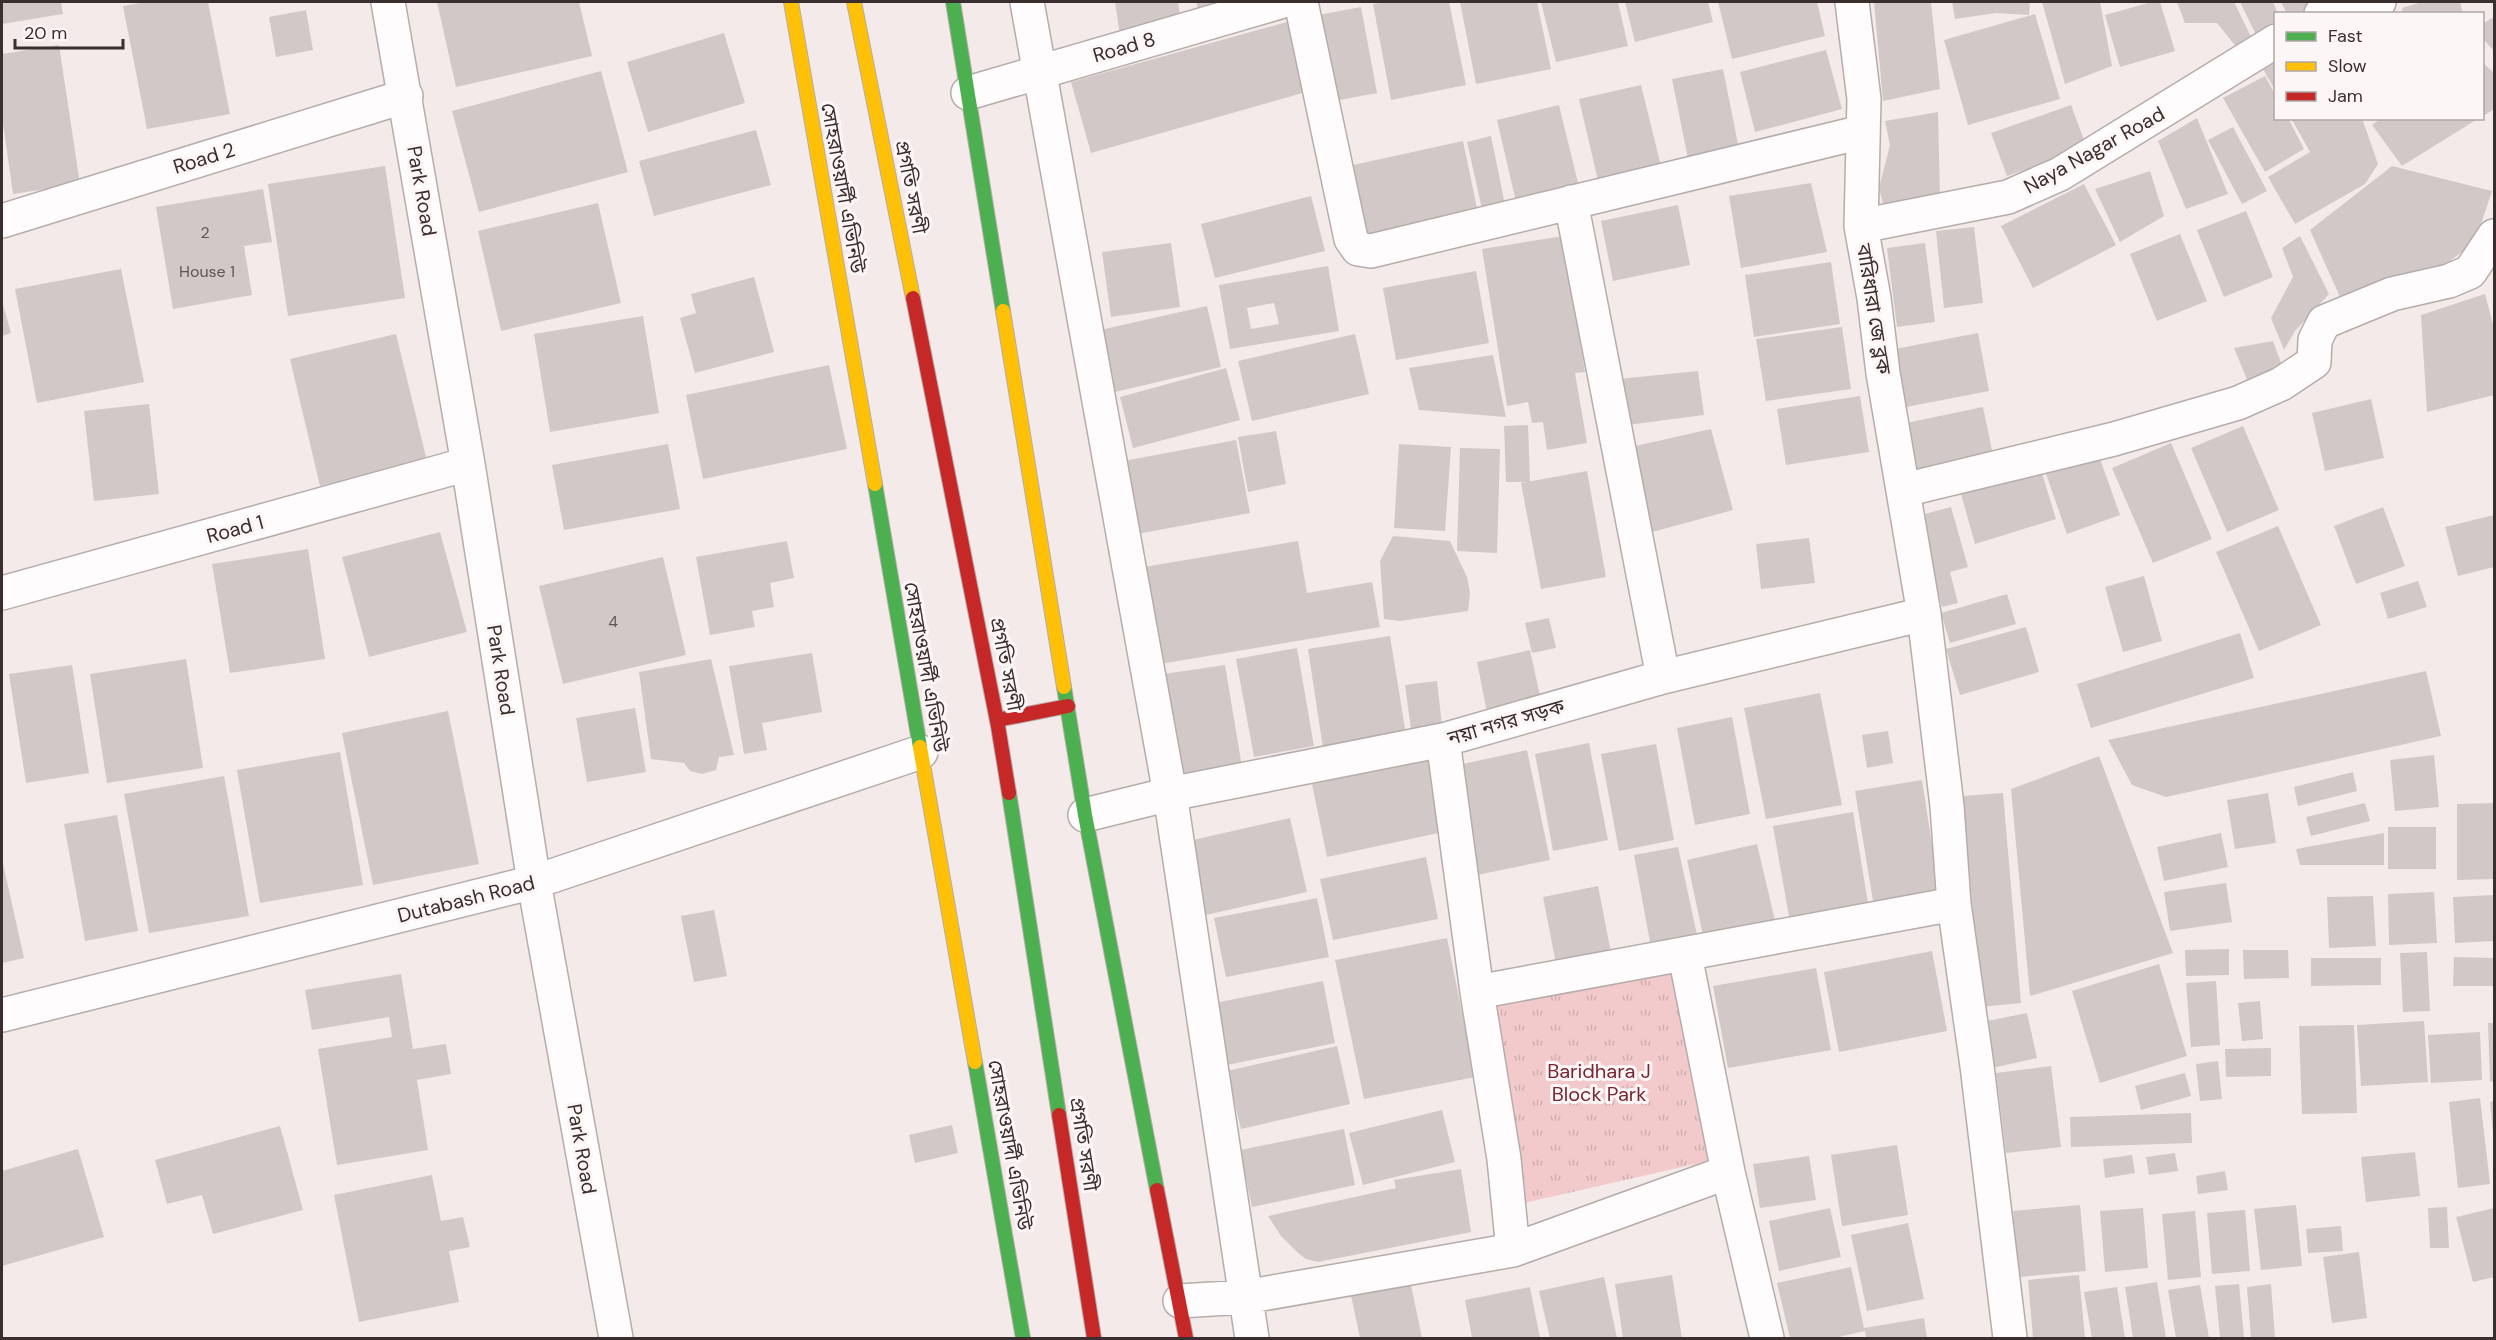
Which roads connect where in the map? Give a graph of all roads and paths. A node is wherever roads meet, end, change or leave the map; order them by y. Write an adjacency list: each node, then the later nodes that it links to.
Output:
1 (388, 2): 14 (street, Park Road)
2 (791, 2): 28 (main road, সোহরাওয়ার্দী এভিনিউ)
3 (854, 2): 26 (main road, প্রগতি সরণী)
4 (953, 2): 13 (main road)
5 (1028, 2): 12 (street)
6 (1281, 2): 12 (street, Road 8)
7 (1301, 2): 16 (street)
8 (1852, 2): 15 (street, বারিধারা জে ব্লক)
9 (2379, 2): 10 (street)
10 (2331, 12)
11 (2274, 42): 18 (street, Naya Nagar Road)
12 (1040, 72): 13 (street, Road 8); 29 (street)
13 (968, 93): 25 (main road)
14 (406, 96): 17 (street, Road 2); 20 (street, Park Road)
15 (1862, 132): 16 (street); 18 (street, বারিধারা জে ব্লক)
16 (1571, 202): 24 (street)
17 (2, 221)
18 (1861, 226): 21 (street, বারিধারা জে ব্লক)
19 (2494, 236): 21 (street)
20 (468, 464): 22 (street, Road 1); 31 (street, Park Road)
21 (1904, 490): 23 (street, বারিধারা জে ব্লক)
22 (2, 593)
23 (1924, 614): 24 (street, নয়া নগর সড়ক); 32 (street, বারিধারা জে ব্লক)
24 (1663, 677): 27 (street, নয়া নগর সড়ক)
25 (1068, 706): 26 (main road); 30 (main road)
26 (997, 720): 42 (main road, প্রগতি সরণী)
27 (1443, 740): 29 (street, নয়া নগর সড়ক); 34 (street)
28 (921, 753): 31 (street, Dutabash Road); 41 (main road, সোহরাওয়ার্দী এভিনিউ)
29 (1170, 794): 30 (street, নয়া নগর সড়ক); 38 (street)
30 (1085, 815): 39 (main road)
31 (534, 882): 35 (street, Dutabash Road); 40 (street, Park Road)
32 (1954, 904): 33 (street); 46 (street, বারিধারা জে ব্লক)
33 (1685, 955): 34 (street); 36 (street)
34 (1477, 992): 37 (street)
35 (2, 1016)
36 (1728, 1172): 37 (street); 45 (street)
37 (1513, 1250): 38 (street)
38 (1245, 1297): 39 (street); 44 (street)
39 (1180, 1301): 43 (main road)
40 (616, 1338)
41 (1023, 1338)
42 (1094, 1338)
43 (1186, 1338)
44 (1252, 1338)
45 (1767, 1338)
46 (2010, 1338)

